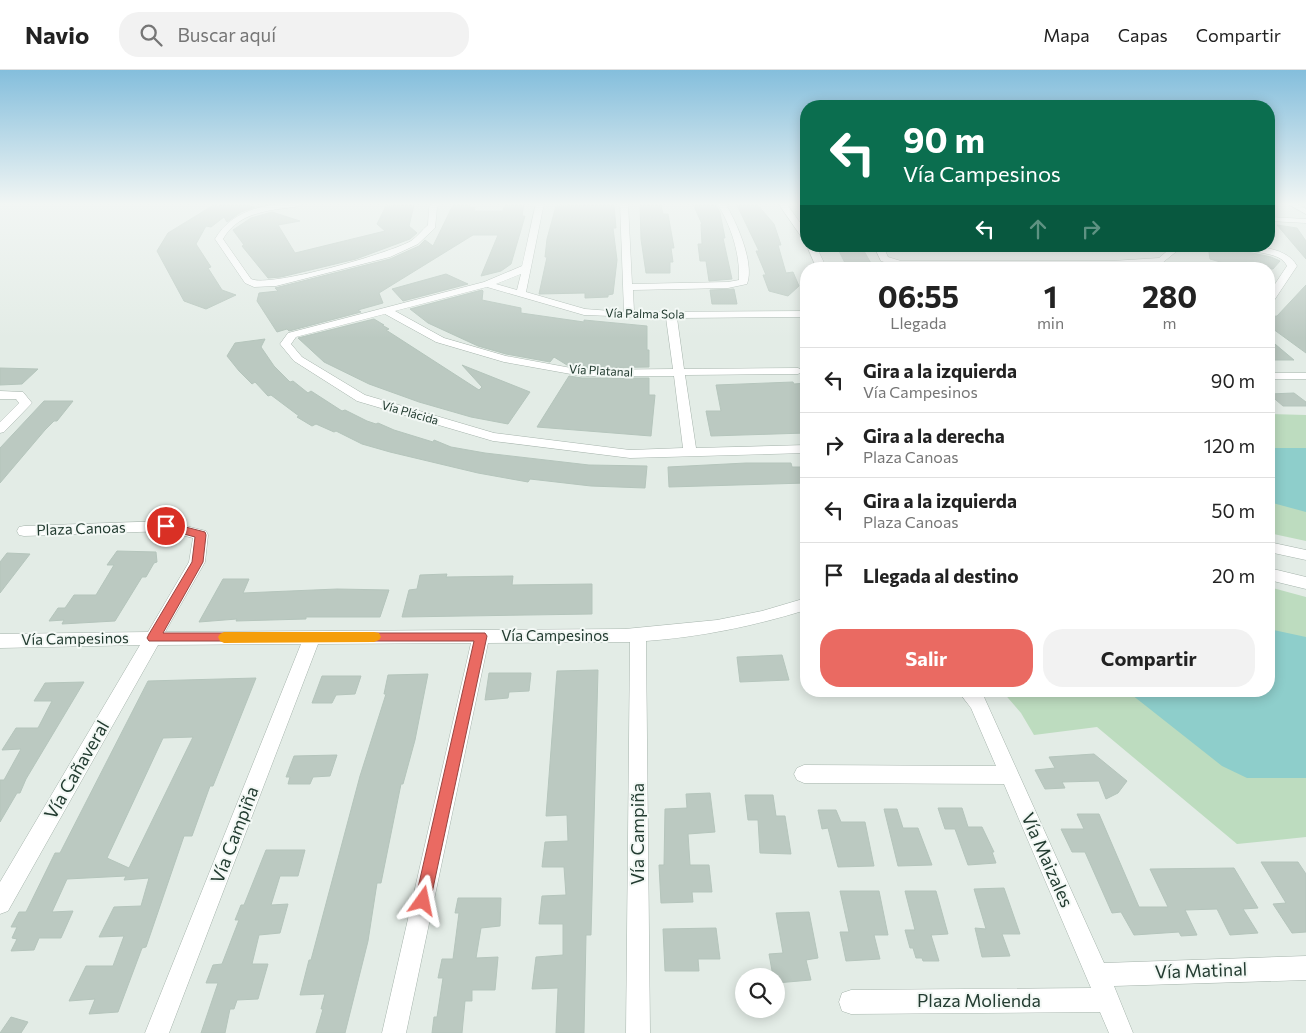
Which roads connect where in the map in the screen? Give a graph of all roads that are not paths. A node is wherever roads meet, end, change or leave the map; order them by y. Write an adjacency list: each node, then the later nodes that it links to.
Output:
1 (225, 248): 2 (street)
2 (402, 248)
3 (530, 248): 11 (street)
4 (626, 248): 13 (street)
5 (739, 248): 13 (street)
6 (881, 252): 9 (street)
7 (1172, 252): 10 (street)
8 (1267, 252): 14 (street)
9 (894, 262)
10 (1152, 262)
11 (526, 268): 12 (street, Vía Plácida); 15 (street)
12 (487, 284): 15 (street, Vía Palma Sola); 16 (street, Vía Plácida)
13 (628, 287): 19 (street)
14 (1275, 291)
15 (521, 294): 19 (street, Vía Palma Sola)
16 (386, 310): 21 (street, Vía Platanal); 27 (street, Vía Plácida)
17 (800, 314): 18 (street, Vía Palma Sola)
18 (671, 315): 19 (street, Vía Palma Sola); 21 (street)
19 (629, 316)
20 (798, 371): 21 (street, Vía Platanal)
21 (679, 372): 27 (street)
22 (1275, 376): 23 (street)
23 (1306, 376)
24 (0, 395): 25 (street)
25 (0, 429)
26 (800, 449): 27 (street, Vía Plácida)
27 (690, 452)
28 (24, 531): 37 (street, Plaza Canoas)
29 (1275, 548): 30 (street)
30 (1306, 555)
31 (1275, 575): 32 (street)
32 (1306, 583)
33 (800, 606): 35 (street, Vía Campesinos)
34 (481, 636): 35 (street, Vía Campesinos); 36 (street, Vía Campesinos); 48 (street)
35 (638, 636): 49 (street, Vía Campiña)
36 (312, 637): 37 (street, Vía Campesinos); 47 (street, Vía Campiña)
37 (154, 638): 38 (street, Vía Campesinos); 42 (street, Vía Cañaveral)
38 (0, 641)
39 (972, 697): 41 (street, Vía Maizales)
40 (804, 774): 41 (street)
41 (1010, 775): 44 (street, Vía Maizales)
42 (0, 903)
43 (1306, 968): 44 (street, Vía Matinal)
44 (1097, 974): 45 (street, Vía Maizales)
45 (1107, 1000): 46 (street, Plaza Molienda); 50 (street, Vía Maizales)
46 (852, 1002)
47 (157, 1033)
48 (394, 1033)
49 (638, 1033)
50 (1120, 1033)

